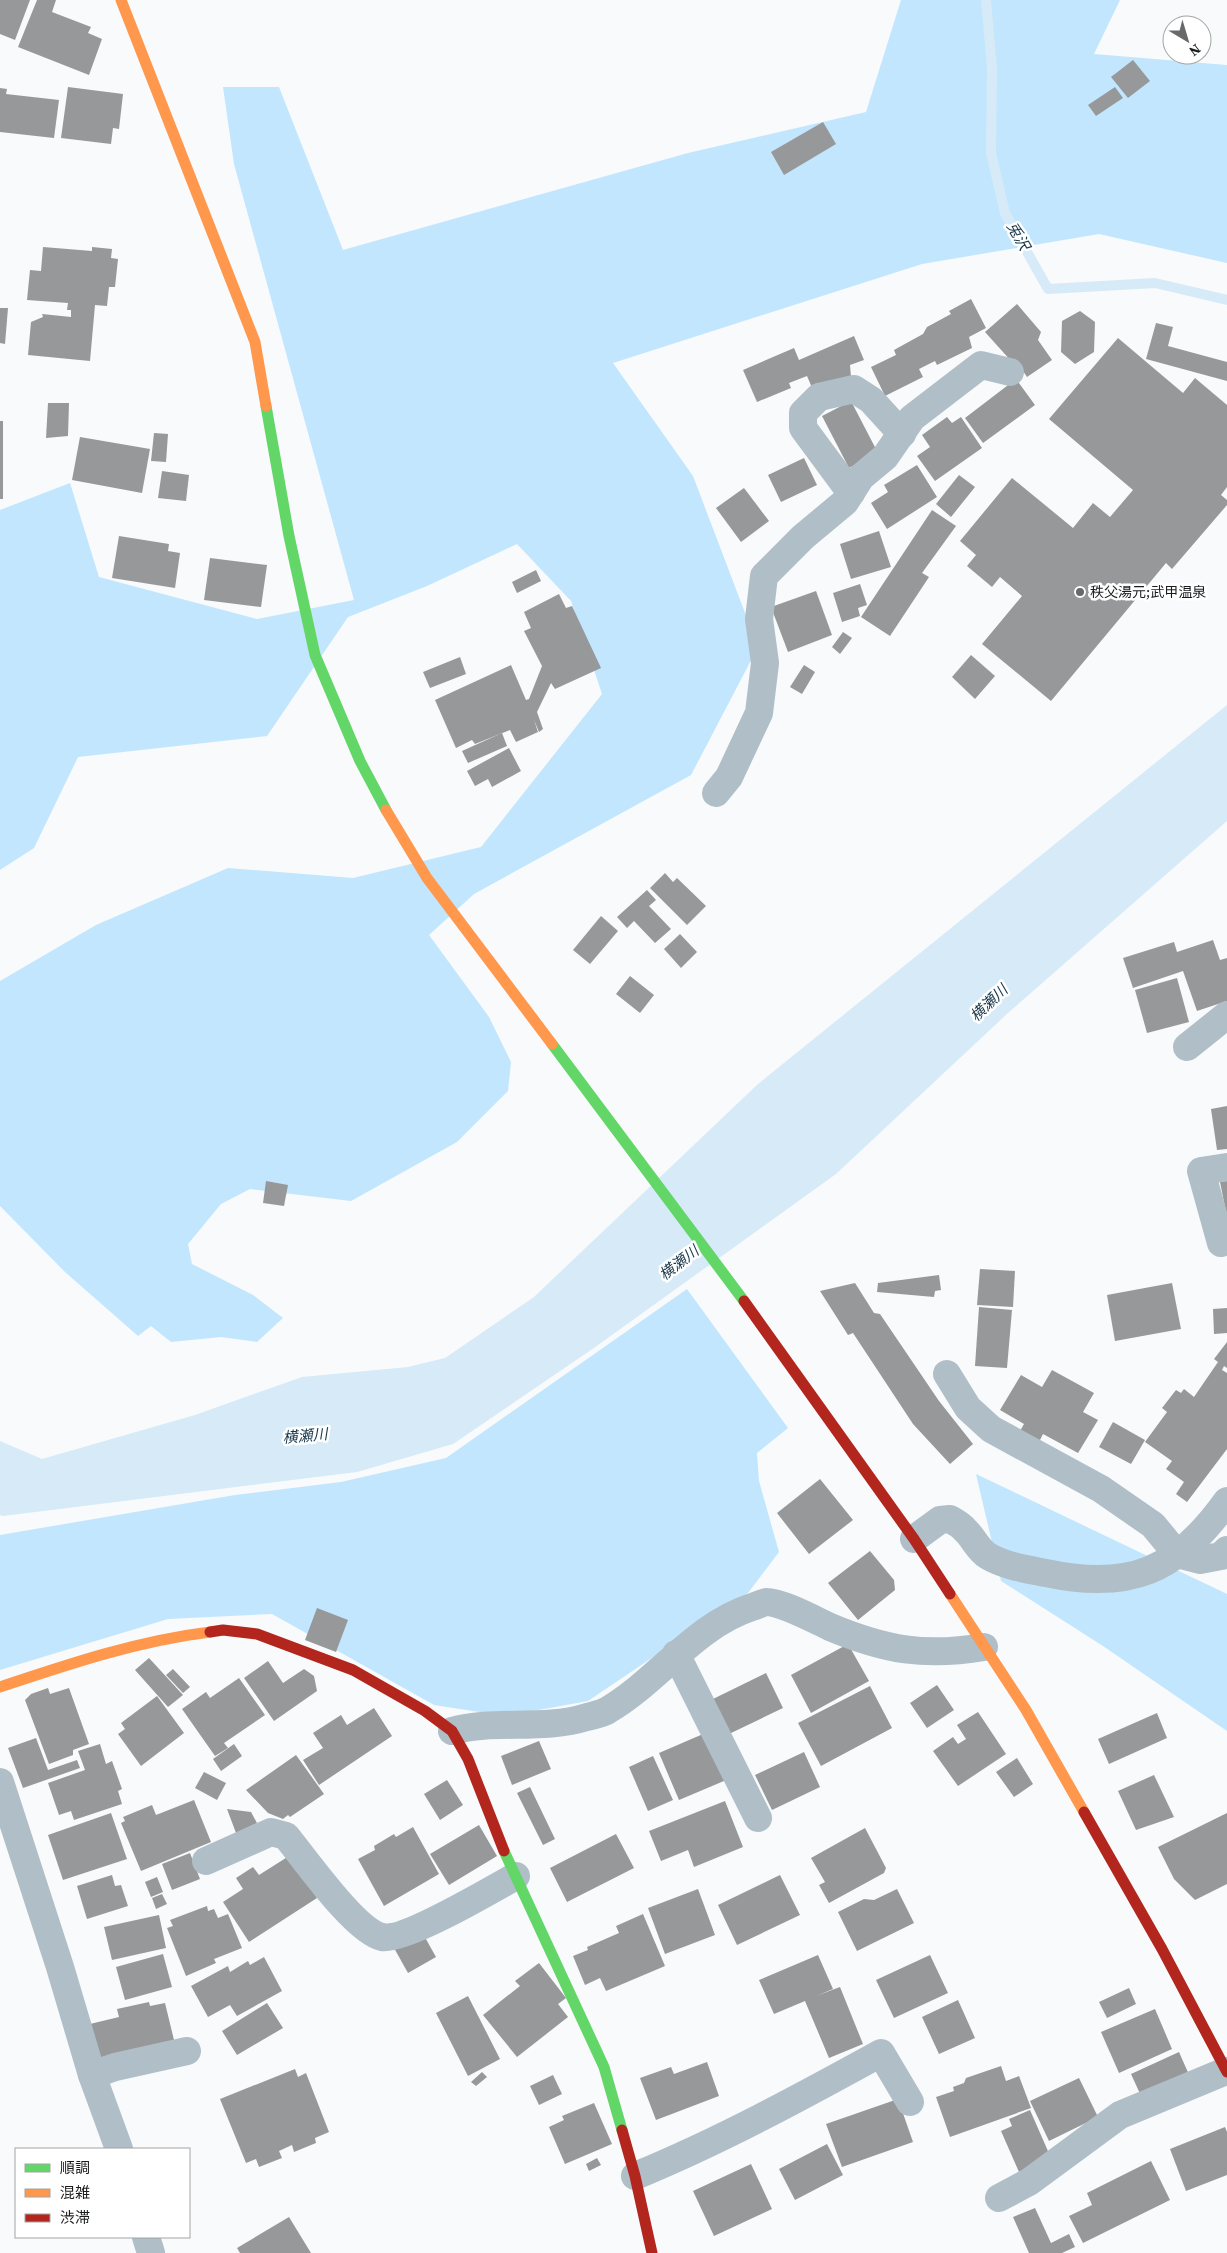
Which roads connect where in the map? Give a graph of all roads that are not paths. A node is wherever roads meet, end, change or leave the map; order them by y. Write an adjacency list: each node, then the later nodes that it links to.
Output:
1 (121, 0): 12 (street)
2 (1010, 372): 3 (street)
3 (902, 434): 4 (street); 4 (street)
4 (851, 493): 5 (street)
5 (716, 794)
6 (1227, 1015): 7 (street)
7 (1187, 1047)
8 (1227, 1167): 9 (street)
9 (1227, 1241)
10 (947, 1374): 14 (street)
11 (1227, 1501): 14 (street)
12 (914, 1539): 14 (street); 15 (street)
13 (1227, 1550): 14 (street)
14 (1178, 1554)
15 (984, 1647): 16 (street); 24 (street)
16 (676, 1654): 18 (street); 20 (street)
17 (0, 1687): 18 (street)
18 (452, 1731): 22 (street)
19 (0, 1782): 25 (street)
20 (758, 1818)
21 (206, 1861): 22 (street)
22 (516, 1876): 28 (street)
23 (187, 2051): 25 (street)
24 (1227, 2072): 29 (street)
25 (92, 2075): 27 (street)
26 (910, 2102): 28 (street)
27 (119, 2148)
28 (635, 2176): 32 (street)
29 (999, 2198)
30 (146, 2238): 31 (street)
31 (150, 2253)
32 (652, 2253)

